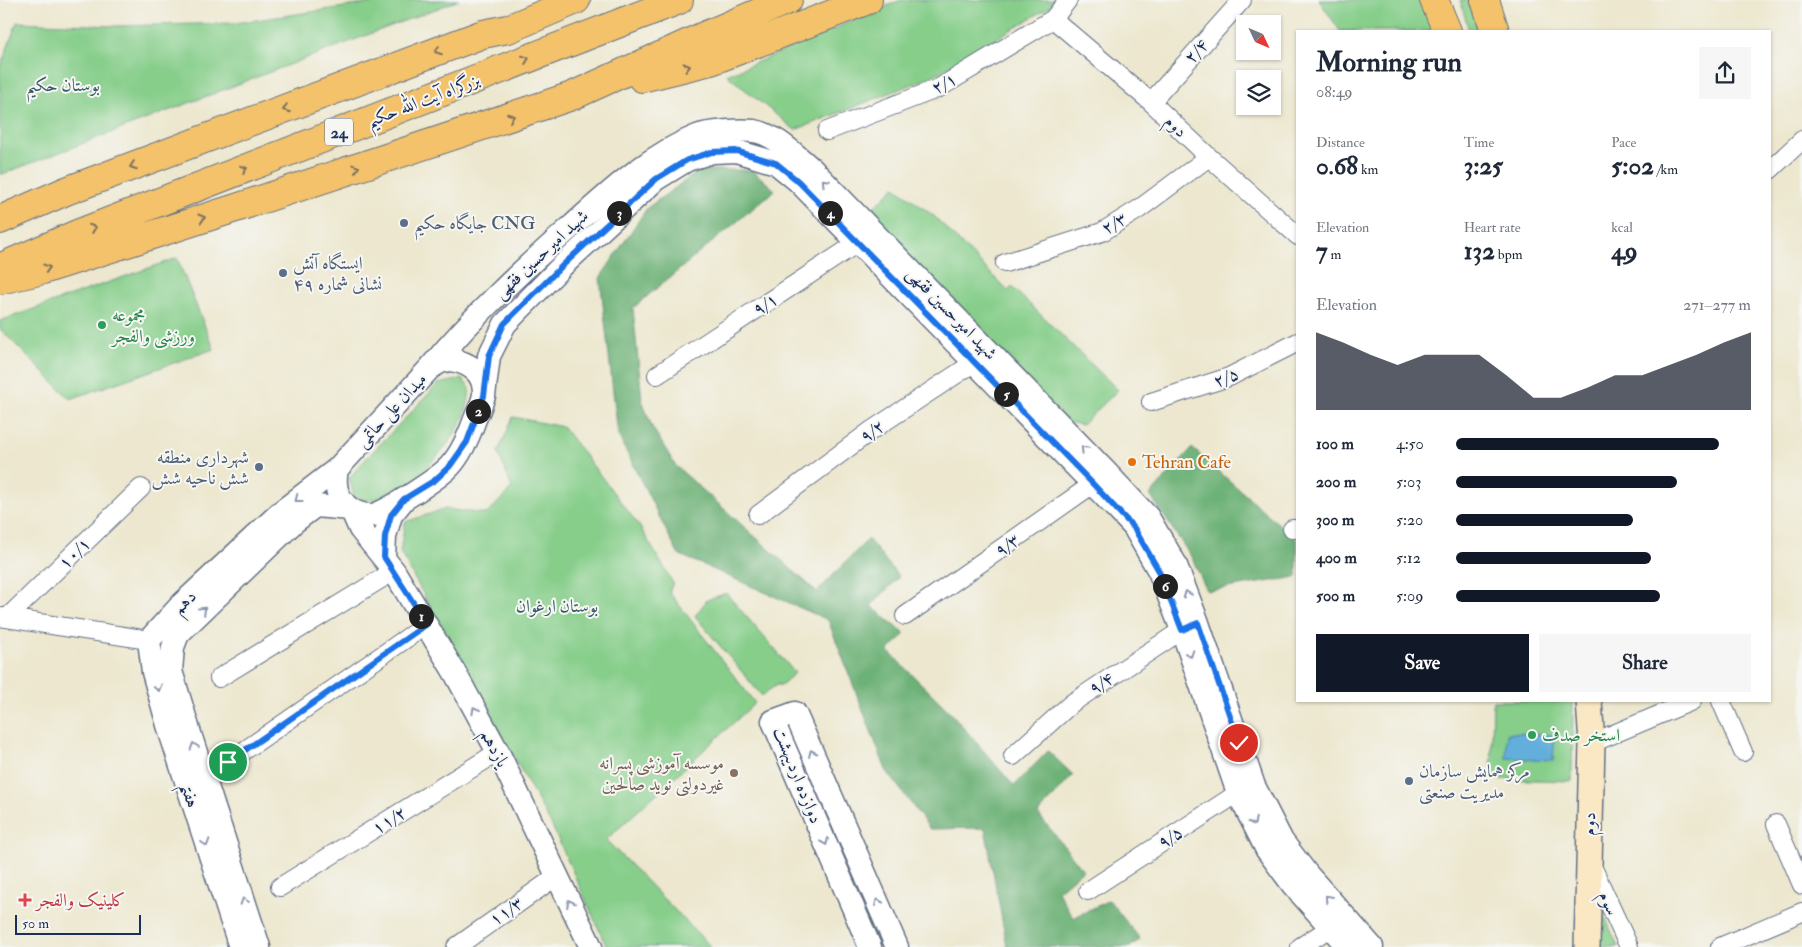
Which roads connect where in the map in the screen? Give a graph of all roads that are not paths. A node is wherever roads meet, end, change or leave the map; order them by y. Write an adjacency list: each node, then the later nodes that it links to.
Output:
1 (539, 0): 15 (main road)
2 (576, 0): 15 (main road, 24)
3 (680, 0): 26 (main road, بزرگراه آیت الله حکیم / 24, one-way to 3)
4 (788, 0): 16 (main road)
5 (868, 0): 16 (main road, one-way to 5)
6 (1068, 0): 11 (street)
7 (1242, 0): 17 (street, ۲/۴)
8 (1434, 0): 12 (main road)
9 (1450, 0): 13 (main road)
10 (1485, 0): 14 (main road)
11 (1053, 19): 17 (street, دوم); 18 (street, ۲/۱)
12 (1447, 30)
13 (1458, 30)
14 (1495, 30)
15 (483, 34): 22 (main road, 24, one-way to 22)
16 (572, 96): 27 (main road, one-way to 16)
17 (1151, 102): 20 (street, دوم)
18 (827, 131)
19 (1802, 140): 21 (street)
20 (1209, 157): 23 (street, دوم); 25 (street, ۲/۳)
21 (1771, 169)
22 (0, 220)
23 (1296, 229)
24 (865, 236): 29 (street, شهید امیرحسین فقهی); 30 (street, شهید امیرحسین فقهی, one-way to 30); 31 (street, ۹/۱); 32 (street, شهید امیرحسین فقهی)
25 (1005, 263)
26 (0, 268)
27 (0, 280)
28 (1296, 343): 33 (street, ۲/۵)
29 (981, 356): 35 (street, شهید امیرحسین فقهی); 39 (street, ۹/۲)
30 (430, 368): 32 (street, میدان علی حاتمی); 34 (street, میدان علی حاتمی)
31 (656, 375)
32 (484, 396): 37 (street)
33 (1151, 402)
34 (336, 469): 38 (street); 45 (street, دهم, one-way to 45)
35 (1100, 478): 41 (street, ۹/۳); 44 (street, شهید امیرحسین فقهی)
36 (141, 488): 42 (street, ۱۰/۱)
37 (404, 499): 38 (street); 40 (street)
38 (351, 510): 40 (street, یازدهم); 46 (street, دهم, one-way to 38)
39 (758, 515)
40 (389, 564): 43 (street, یازدهم); 47 (street)
41 (905, 616)
42 (4, 618): 45 (street)
43 (427, 624): 52 (street, یازدهم, one-way to 43); 55 (street)
44 (1190, 626): 54 (street, ۹/۴); 56 (street, شهید امیرحسین فقهی)
45 (149, 640): 46 (street); 65 (street, هفتم, one-way to 65)
46 (173, 647): 66 (street, هفتم, one-way to 46)
47 (219, 678)
48 (1589, 702): 51 (main road, دوم)
49 (1690, 702): 51 (street)
50 (1721, 702): 53 (street)
51 (1592, 743): 58 (main road, دوم)
52 (498, 752): 59 (street, یازدهم); 61 (street, ۱۱/۲)
53 (1743, 752)
54 (1013, 756)
55 (228, 762)
56 (1246, 789): 62 (street, ۹/۵); 64 (street, شهید امیرحسین فقهی)
57 (1776, 824): 60 (street)
58 (1588, 858): 74 (main road, دوم); 75 (street, سوم)
59 (557, 876): 67 (street, ۱۱/۳); 68 (street, یازدهم, one-way to 59)
60 (1802, 885)
61 (280, 887)
62 (1088, 891)
63 (1802, 912): 76 (street)
64 (1337, 922): 71 (street); 72 (street, شهید امیرحسین فقهی); 73 (street, شهید امیرحسین فقهی)
65 (240, 947)
66 (259, 947)
67 (456, 947)
68 (591, 947)
69 (870, 947): 70 (street, دوازده اردیبهشت, one-way to 69)
70 (897, 947)
71 (1300, 947)
72 (1348, 947)
73 (1372, 947)
74 (1587, 947)
75 (1629, 947)
76 (1720, 947)

